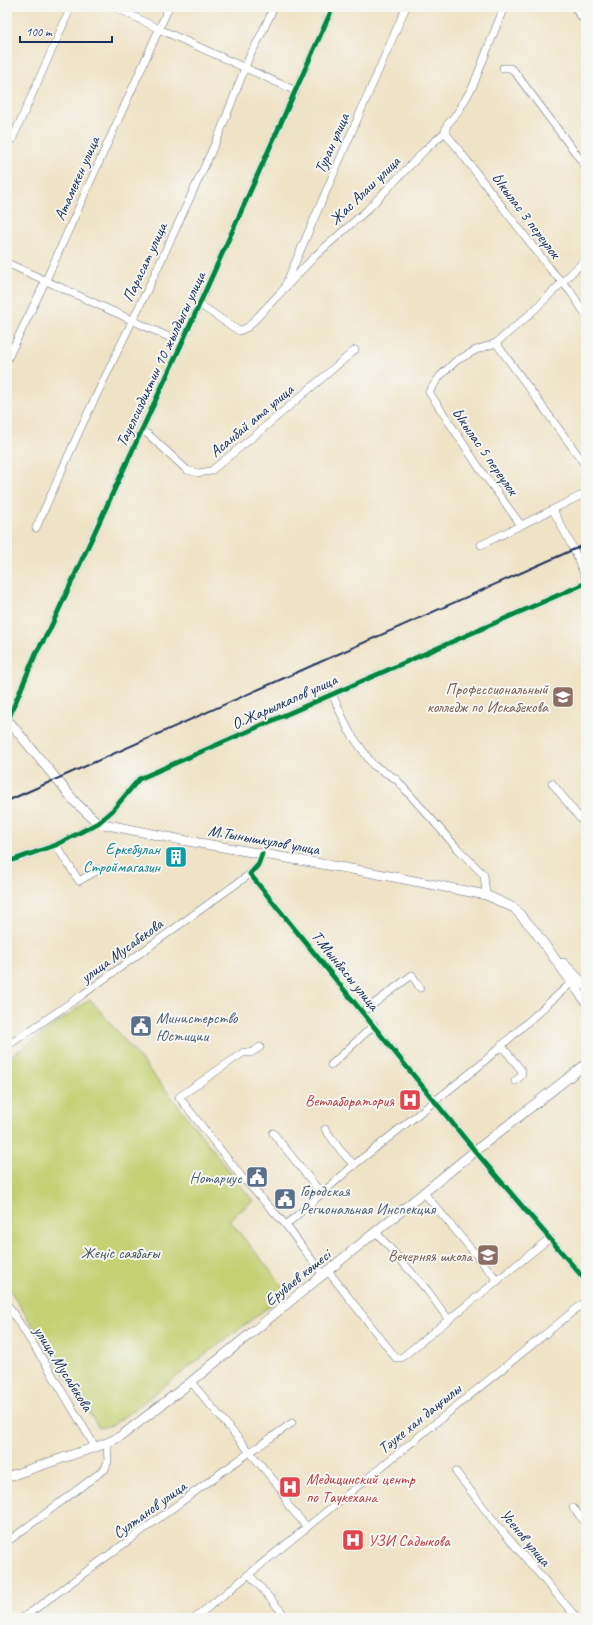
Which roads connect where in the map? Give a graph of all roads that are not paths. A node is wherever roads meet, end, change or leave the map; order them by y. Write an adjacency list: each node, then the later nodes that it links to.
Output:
1 (71, 7): 15 (street)
2 (115, 7): 10 (street)
3 (168, 7): 10 (street, Атамекен улица)
4 (274, 7): 11 (street, Парасат улица)
5 (333, 7): 13 (street, Тауелсиздиктин 10 жылдыгы улица)
6 (406, 7): 21 (street, Туран улица)
7 (504, 7): 14 (street, Жас Алаш улица)
8 (574, 7): 9 (street)
9 (586, 23)
10 (159, 29): 11 (street); 19 (street, Атамекен улица)
11 (246, 67): 13 (street); 24 (street, Парасат улица)
12 (503, 68): 16 (street)
13 (296, 91): 22 (street, Тауелсиздиктин 10 жылдыгы улица)
14 (446, 132): 20 (street, Ыкылас 3 переулок); 21 (street, Жас Алаш улица)
15 (7, 150)
16 (586, 167)
17 (586, 259): 20 (street)
18 (7, 263): 19 (street)
19 (46, 280): 24 (street); 28 (street, Атамекен улица)
20 (562, 282): 23 (street, Ыкылас 3 переулок); 26 (street)
21 (283, 291): 22 (street, Жас Алаш улица)
22 (199, 304): 25 (street, Тауелсиздиктин 10 жылдыгы улица)
23 (586, 315)
24 (132, 320): 25 (street); 34 (street, Парасат улица)
25 (182, 343): 29 (street, Тауелсиздиктин 10 жылдыгы улица)
26 (496, 343): 30 (street); 33 (street, Ыкылас 5 переулок)
27 (355, 350): 29 (street, Асанбай ата улица)
28 (7, 360)
29 (142, 431): 39 (street, Тауелсиздиктин 10 жылдыгы улица)
30 (586, 466)
31 (586, 493): 32 (street)
32 (553, 510): 33 (street); 36 (street)
33 (521, 526): 35 (street)
34 (36, 528)
35 (481, 545)
36 (586, 579)
37 (586, 583): 38 (street, О.Жарылкапов улица)
38 (332, 694): 41 (street, О.Жарылкапов улица); 48 (street)
39 (8, 720): 41 (main road, М.Тынышкулов улица)
40 (552, 783): 42 (street)
41 (98, 823): 43 (street, О.Жарылкапов улица); 44 (main road, М.Тынышкулов улица)
42 (586, 826)
43 (56, 845): 45 (street, О.Жарылкапов улица); 46 (street)
44 (262, 854): 47 (street); 48 (main road, М.Тынышкулов улица)
45 (7, 862)
46 (100, 868)
47 (250, 874): 54 (street, Т.Мынбасы улица); 57 (street, улица Мусабекова)
48 (486, 895): 49 (main road, М.Тынышкулов улица)
49 (552, 953): 50 (main road, М.Тынышкулов улица); 51 (main road, М.Тынышкулов улица)
50 (571, 983): 53 (main road, М.Тынышкулов улица); 56 (street)
51 (586, 986)
52 (420, 988): 54 (street, Т.Мынбасы улица)
53 (586, 1002)
54 (364, 1012): 55 (street, Т.Мынбасы улица)
55 (374, 1025): 60 (street, Т.Мынбасы улица); 62 (street, Т.Мынбасы улица)
56 (501, 1045): 61 (street); 62 (street)
57 (7, 1046)
58 (260, 1047): 69 (street)
59 (586, 1064): 65 (main road, Ерубаев көшесі)
60 (331, 1065)
61 (515, 1081)
62 (435, 1100): 65 (street, Т.Мынбасы улица); 66 (street)
63 (325, 1129): 66 (street)
64 (273, 1133): 68 (street)
65 (475, 1151): 67 (main road, Ерубаев көшесі); 71 (street, Т.Мынбасы улица)
66 (354, 1165): 68 (street)
67 (424, 1193): 70 (main road, Ерубаев көшесі); 73 (street)
68 (322, 1194): 69 (street)
69 (286, 1226): 72 (street)
70 (376, 1232): 72 (main road, Ерубаев көшесі); 77 (street)
71 (550, 1238): 73 (street); 74 (street, Т.Мынбасы улица)
72 (325, 1273): 77 (street); 78 (main road, Ерубаев көшесі)
73 (498, 1281): 77 (street)
74 (586, 1281)
75 (586, 1302): 87 (street, Тәуке хан даңғылы)
76 (7, 1304): 81 (street, улица Мусабекова)
77 (449, 1320)
78 (191, 1382): 80 (main road, Ерубаев көшесі); 82 (street)
79 (292, 1423): 82 (street, Султанов улица)
80 (107, 1443): 81 (main road, Ерубаев көшесі); 88 (street)
81 (96, 1448): 84 (main road, Ерубаев көшесі)
82 (251, 1452): 87 (street); 90 (street, Султанов улица)
83 (456, 1472): 93 (street, Усенов улица)
84 (7, 1478)
85 (573, 1508): 86 (street)
86 (586, 1523)
87 (307, 1527): 89 (street, Тәуке хан даңғылы)
88 (7, 1542)
89 (249, 1574): 91 (street, Тәуке хан даңғылы); 92 (street)
90 (23, 1618)
91 (195, 1618)
92 (287, 1618)
93 (577, 1618)

